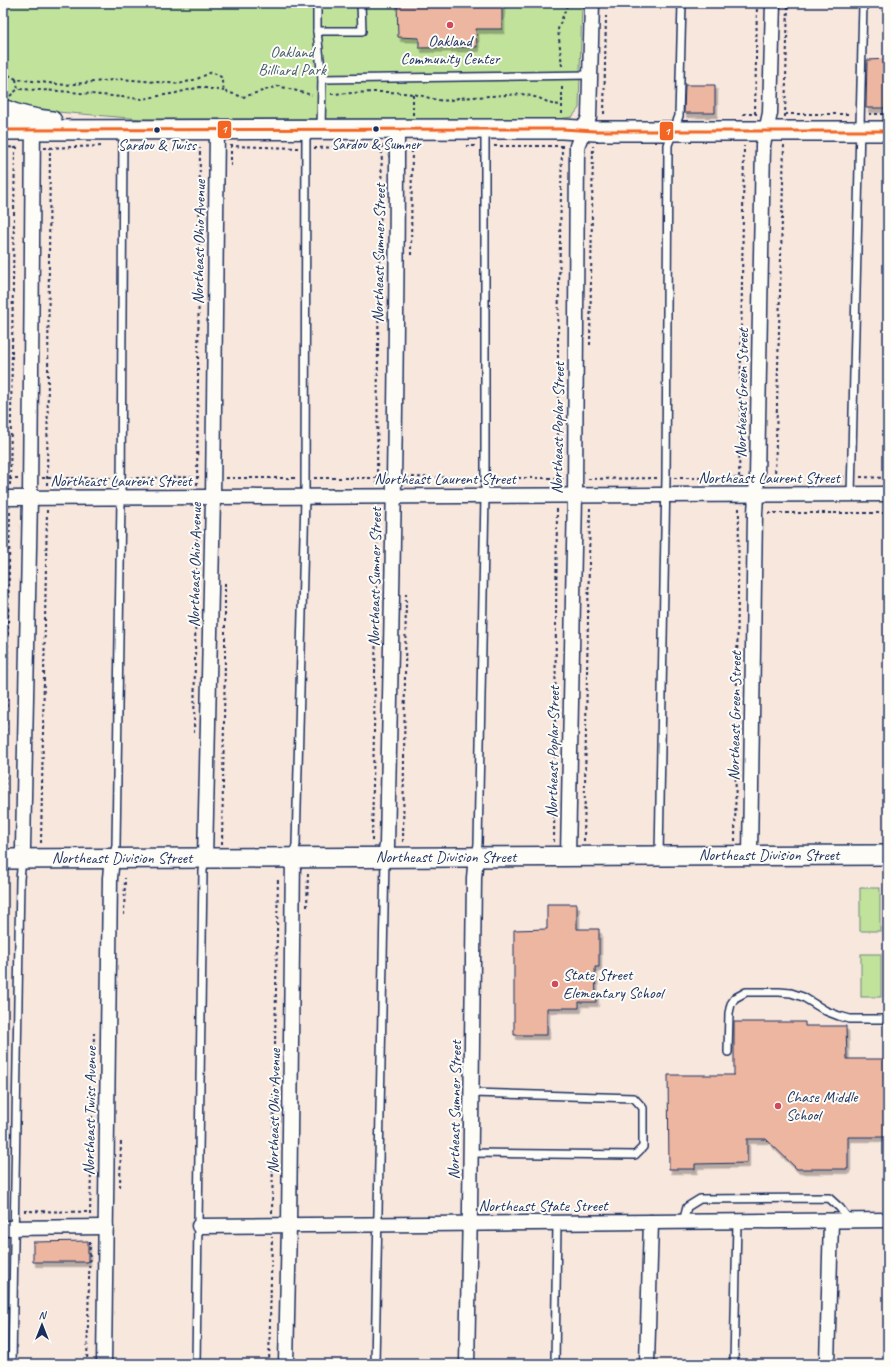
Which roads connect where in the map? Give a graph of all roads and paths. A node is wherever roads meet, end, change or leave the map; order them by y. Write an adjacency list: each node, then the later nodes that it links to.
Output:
1 (317, 3): 11 (lane)
2 (361, 3): 11 (lane)
3 (568, 3): 13 (path)
4 (592, 3): 14 (street, Northeast Poplar Street)
5 (682, 3): 28 (lane)
6 (757, 3): 22 (path)
7 (773, 3): 29 (street, Northeast Green Street)
8 (788, 3): 29 (path)
9 (863, 3): 30 (lane)
10 (606, 11): 21 (path)
11 (317, 31): 16 (lane)
12 (3, 72): 15 (path)
13 (562, 74): 14 (lane); 16 (lane); 19 (path)
14 (591, 75): 27 (street, Northeast Poplar Street)
15 (16, 79): 17 (path); 17 (path)
16 (322, 79): 18 (lane)
17 (224, 91): 18 (path)
18 (322, 95): 19 (path); 33 (lane)
19 (562, 105): 24 (path)
20 (3, 109): 32 (street)
21 (604, 114)
22 (755, 114)
23 (397, 129): 26 (street); 33 (street); 42 (street, Northeast Sumner Street)
24 (562, 129): 26 (street); 27 (street); 49 (path)
25 (3, 130): 32 (street)
26 (485, 130): 48 (lane)
27 (583, 131): 28 (street); 56 (street, Northeast Poplar Street)
28 (673, 131): 29 (street); 50 (lane)
29 (775, 131): 30 (street); 51 (street, Northeast Green Street); 52 (path)
30 (860, 131): 31 (street); 43 (lane)
31 (888, 131)
32 (33, 132): 34 (street); 39 (path); 40 (path); 44 (street)
33 (311, 136): 35 (street); 35 (path); 36 (path); 47 (lane)
34 (122, 138): 35 (street); 40 (path); 46 (lane)
35 (217, 138): 37 (path); 41 (street, Northeast Ohio Avenue)
36 (382, 145)
37 (194, 146)
38 (3, 147): 39 (path)
39 (15, 147): 55 (path)
40 (50, 148): 45 (path)
41 (214, 477): 46 (path); 47 (path); 70 (street, Northeast Ohio Avenue)
42 (395, 477): 47 (path); 48 (path); 65 (street, Northeast Sumner Street)
43 (851, 477): 52 (path); 53 (path); 59 (lane)
44 (30, 478): 45 (path); 55 (path); 67 (street)
45 (46, 478): 46 (path); 68 (path)
46 (121, 478): 69 (lane)
47 (305, 478): 64 (lane)
48 (485, 478): 49 (path); 60 (lane)
49 (558, 478): 56 (path); 61 (path)
50 (666, 478): 51 (path); 56 (path); 63 (lane)
51 (757, 478): 52 (path); 58 (street, Northeast Green Street)
52 (775, 478)
53 (888, 478)
54 (3, 479): 55 (path)
55 (10, 479): 66 (path)
56 (575, 479): 62 (street, Northeast Poplar Street)
57 (888, 494): 59 (street, Northeast Laurent Street)
58 (756, 495): 59 (street, Northeast Laurent Street); 63 (street, Northeast Laurent Street); 71 (street, Northeast Green Street)
59 (851, 495)
60 (485, 496): 61 (street, Northeast Laurent Street); 65 (street, Northeast Laurent Street); 80 (lane)
61 (557, 496): 62 (street, Northeast Laurent Street); 75 (path)
62 (575, 496): 63 (street, Northeast Laurent Street); 81 (street, Northeast Poplar Street)
63 (665, 496): 82 (lane)
64 (305, 497): 65 (street, Northeast Laurent Street); 70 (street, Northeast Laurent Street); 83 (lane)
65 (394, 497): 84 (street, Northeast Sumner Street)
66 (6, 498): 67 (street, Northeast Laurent Street); 77 (path)
67 (30, 498): 68 (street, Northeast Laurent Street); 87 (street)
68 (47, 498): 69 (street, Northeast Laurent Street); 88 (path)
69 (121, 498): 70 (street, Northeast Laurent Street); 85 (lane)
70 (213, 498): 86 (street, Northeast Ohio Avenue)
71 (755, 513): 72 (path); 73 (path); 78 (street, Northeast Green Street)
72 (888, 513)
73 (738, 514)
74 (225, 578): 76 (path)
75 (554, 844)
76 (222, 845)
77 (4, 853): 87 (street, Northeast Division Street)
78 (750, 855): 79 (street, Northeast Division Street); 82 (street, Northeast Division Street)
79 (888, 855)
80 (476, 856): 81 (street, Northeast Division Street); 84 (street, Northeast Division Street); 93 (street, Northeast Sumner Street)
81 (568, 856): 82 (street, Northeast Division Street)
82 (659, 856)
83 (293, 857): 84 (street, Northeast Division Street); 86 (street, Northeast Division Street); 108 (street, Northeast Ohio Avenue)
84 (385, 857): 105 (lane)
85 (112, 858): 86 (street, Northeast Division Street); 88 (street, Northeast Division Street); 110 (street, Northeast Twiss Avenue)
86 (205, 858): 106 (lane)
87 (22, 859): 88 (street, Northeast Division Street); 95 (lane)
88 (41, 859)
89 (278, 877): 107 (path)
90 (888, 1019): 92 (lane)
91 (94, 1029): 96 (path)
92 (728, 1052)
93 (472, 1093): 94 (street, Northeast Sumner Street); 94 (lane)
94 (477, 1153): 104 (street, Northeast Sumner Street)
95 (15, 1210): 96 (path); 111 (lane)
96 (90, 1212): 109 (path)
97 (888, 1220): 99 (street, Northeast State Street)
98 (831, 1221): 99 (street, Northeast State Street); 102 (street, Northeast State Street); 123 (street)
99 (850, 1221): 101 (lane)
100 (650, 1222): 101 (street, Northeast State Street); 103 (street, Northeast State Street); 121 (street)
101 (683, 1222): 102 (street, Northeast State Street)
102 (737, 1222): 122 (lane)
103 (557, 1223): 104 (street, Northeast State Street); 120 (lane)
104 (470, 1224): 105 (street, Northeast State Street); 119 (street, Northeast Sumner Street)
105 (378, 1225): 108 (street, Northeast State Street); 118 (lane)
106 (199, 1226): 107 (street, Northeast State Street); 115 (lane)
107 (272, 1226): 108 (street, Northeast State Street); 116 (path)
108 (289, 1226): 117 (street, Northeast Ohio Avenue)
109 (90, 1227): 110 (street); 111 (street); 113 (path)
110 (106, 1227): 114 (street, Northeast Twiss Avenue)
111 (9, 1228): 112 (lane)
112 (12, 1364)
113 (88, 1364)
114 (104, 1364)
115 (196, 1364)
116 (269, 1364)
117 (286, 1364)
118 (375, 1364)
119 (467, 1364)
120 (555, 1364)
121 (647, 1364)
122 (734, 1364)
123 (827, 1364)

